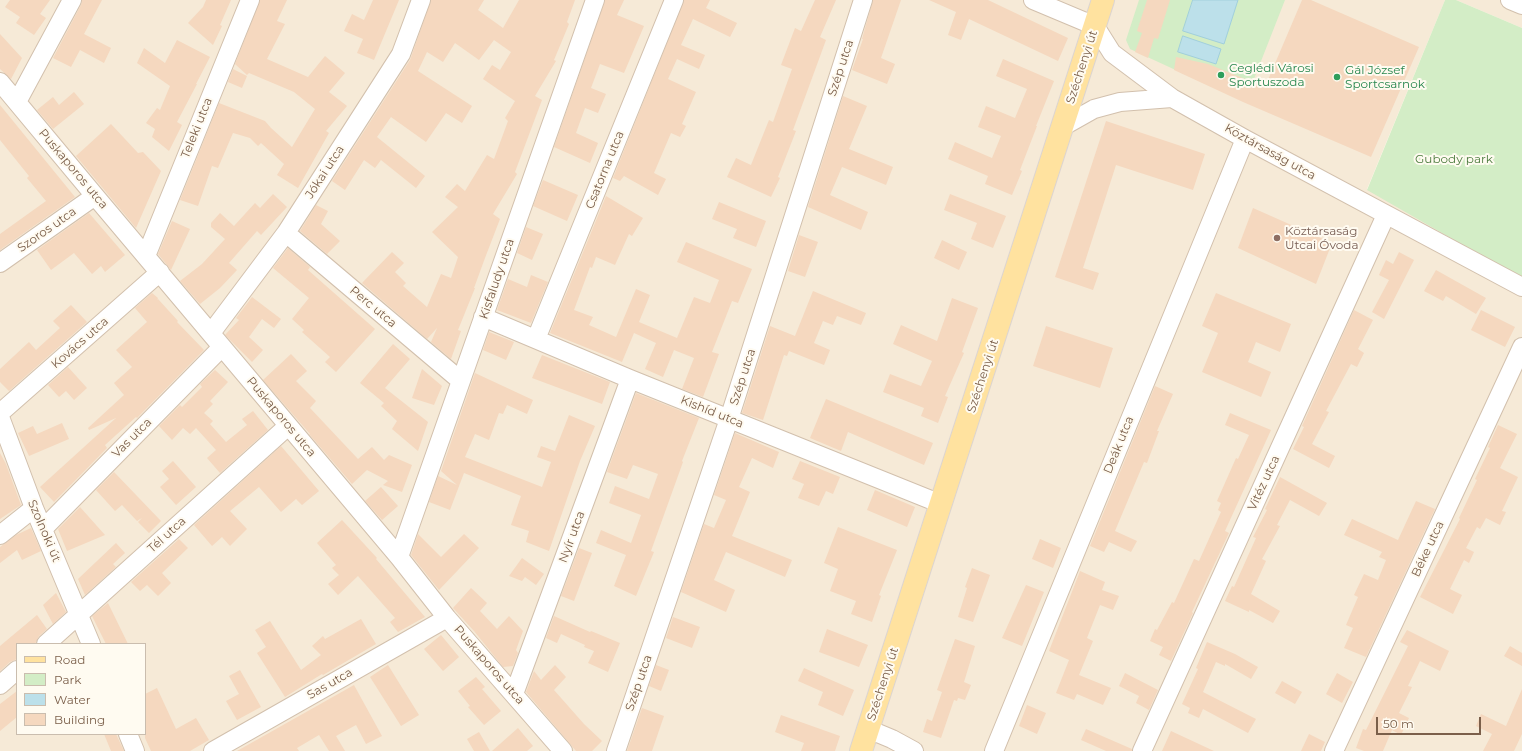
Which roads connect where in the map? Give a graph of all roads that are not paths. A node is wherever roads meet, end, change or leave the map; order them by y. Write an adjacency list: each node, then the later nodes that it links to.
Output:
1 (72, 0): 14 (street)
2 (250, 0): 20 (street, Teleki utca)
3 (422, 0): 19 (street, Jókai utca)
4 (595, 0): 24 (street, Kisfaludy utca)
5 (674, 0): 26 (street, Csatorna utca)
6 (863, 0): 33 (street, Szép utca)
7 (1033, 0): 11 (street)
8 (1103, 0): 11 (main road, Széchenyi út)
9 (1510, 0): 10 (street)
10 (1522, 5)
11 (1095, 26): 13 (street, Köztársaság utca); 15 (main road, Széchenyi út)
12 (0, 82): 14 (street, Puskaporos utca)
13 (1172, 98): 15 (street); 16 (street, Köztársaság utca)
14 (17, 102): 17 (street, Puskaporos utca)
15 (1062, 127): 35 (main road, Széchenyi út)
16 (1245, 139): 18 (street, Köztársaság utca); 55 (street, Deák utca)
17 (95, 196): 20 (street, Puskaporos utca); 21 (street, Szoros utca)
18 (1386, 215): 23 (street, Köztársaság utca); 56 (street, Vitéz utca)
19 (286, 233): 25 (street, Jókai utca); 30 (street, Perc utca)
20 (146, 256): 22 (street, Puskaporos utca)
21 (0, 263)
22 (160, 272): 25 (street, Puskaporos utca); 31 (street, Kovács utca)
23 (1522, 287)
24 (483, 317): 26 (street, Kishíd utca); 30 (street, Kisfaludy utca)
25 (211, 333): 27 (street, Puskaporos utca)
26 (536, 339): 29 (street, Kishíd utca)
27 (222, 347): 34 (street, Puskaporos utca); 37 (street, Vas utca)
28 (1522, 347): 57 (street, Béke utca)
29 (630, 379): 33 (street, Kishíd utca); 46 (street, Nyír utca)
30 (461, 381): 39 (street, Kisfaludy utca)
31 (0, 413)
32 (0, 417): 36 (street, Szolnoki út)
33 (729, 419): 35 (street, Kishíd utca); 52 (street, Szép utca)
34 (288, 426): 39 (street, Puskaporos utca); 40 (street, Tél utca)
35 (942, 504): 47 (main road, Széchenyi út)
36 (34, 508): 37 (street, Szolnoki út); 38 (street)
37 (43, 529): 40 (street, Szolnoki út)
38 (0, 535)
39 (399, 557): 41 (street, Puskaporos utca)
40 (80, 614): 42 (street, Tél utca); 43 (street, Szolnoki út)
41 (447, 618): 46 (street, Puskaporos utca); 50 (street, Sas utca)
42 (47, 643)
43 (92, 643)
44 (16, 671): 45 (street)
45 (0, 685)
46 (514, 694): 51 (street, Puskaporos utca)
47 (868, 729): 53 (main road, Széchenyi út); 54 (street)
48 (128, 735): 49 (street)
49 (135, 751)
50 (213, 751)
51 (564, 751)
52 (616, 751)
53 (861, 751)
54 (914, 751)
55 (994, 751)
56 (1142, 751)
57 (1334, 751)

